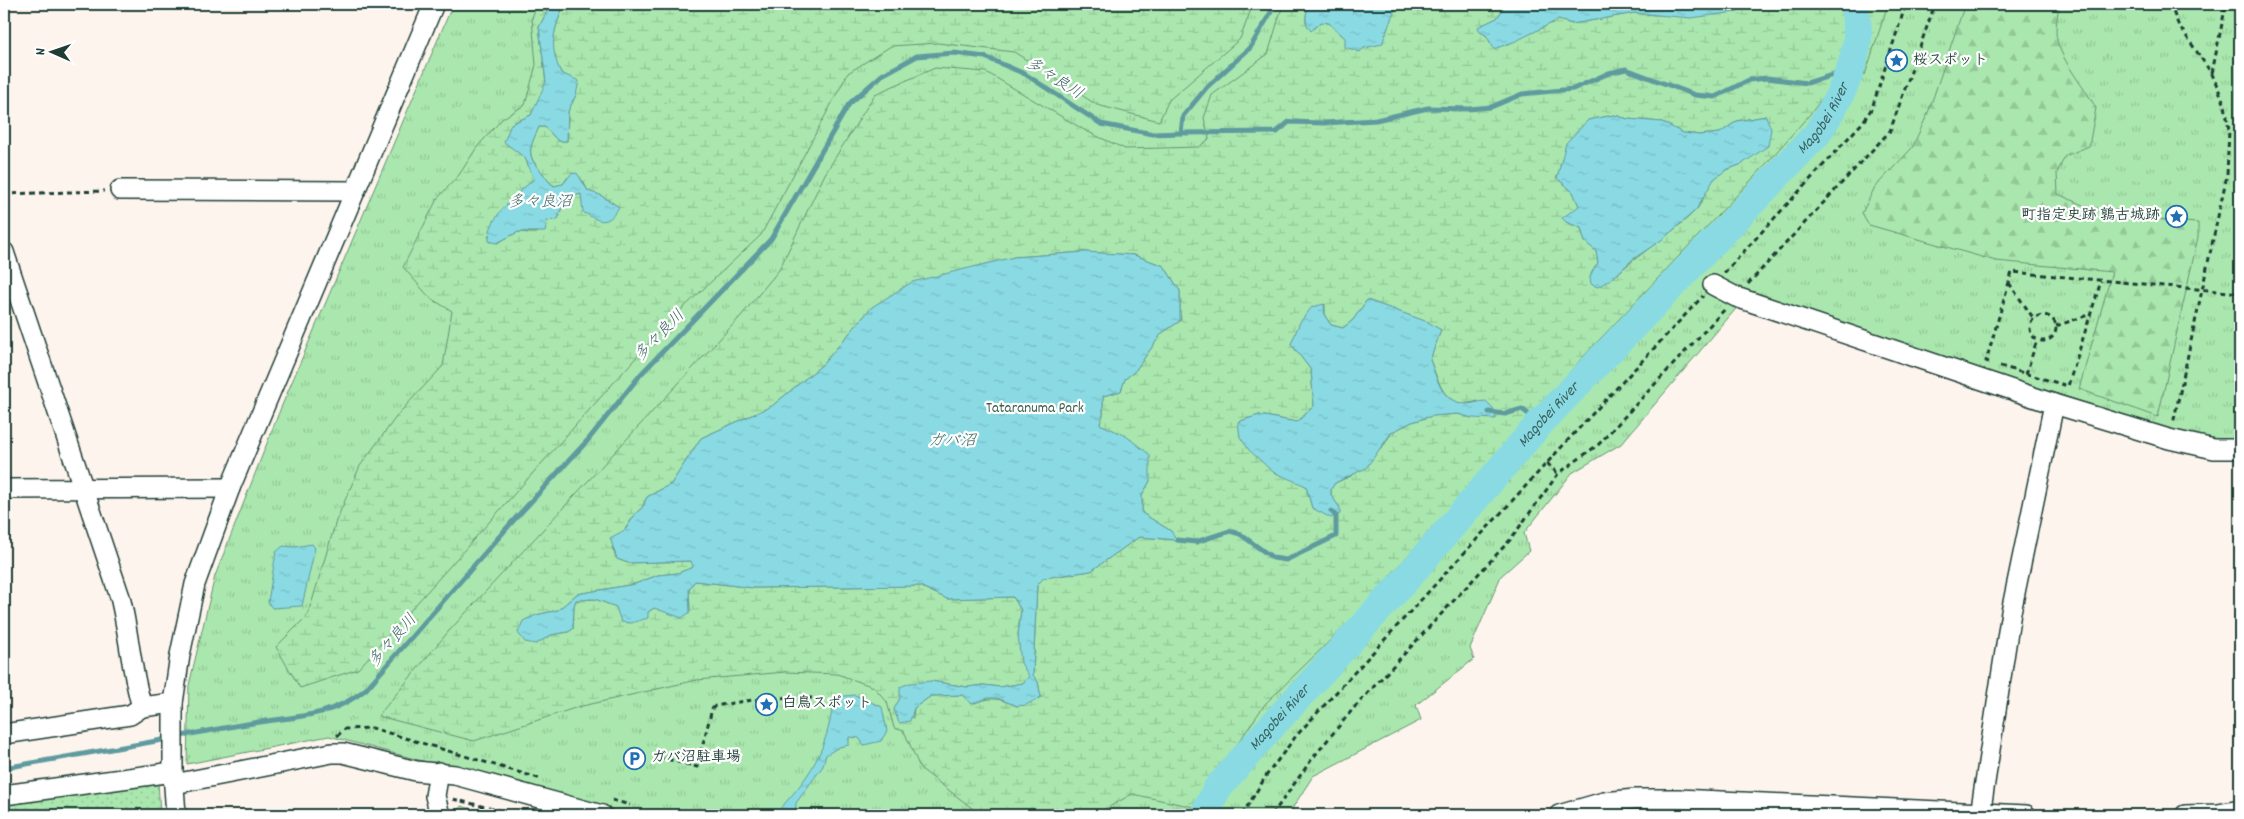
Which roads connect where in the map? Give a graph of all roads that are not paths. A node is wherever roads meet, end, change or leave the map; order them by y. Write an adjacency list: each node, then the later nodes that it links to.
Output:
1 (434, 4): 3 (street)
2 (120, 190): 3 (street)
3 (355, 191): 9 (street)
4 (4, 252): 8 (street)
5 (1713, 286): 6 (street)
6 (2054, 404): 7 (street); 22 (street)
7 (2240, 449)
8 (84, 488): 9 (street); 10 (street); 11 (street)
9 (230, 488): 12 (street)
10 (4, 489)
11 (142, 707): 12 (street); 13 (street)
12 (173, 707): 15 (street)
13 (4, 734)
14 (439, 772): 15 (street); 17 (street); 20 (street)
15 (173, 773): 16 (street); 19 (street)
16 (4, 795)
17 (607, 808)
18 (2240, 810): 24 (street)
19 (176, 815)
20 (440, 815)
21 (1559, 815): 22 (street)
22 (1980, 815): 23 (street)
23 (2026, 815)
24 (2185, 815)

